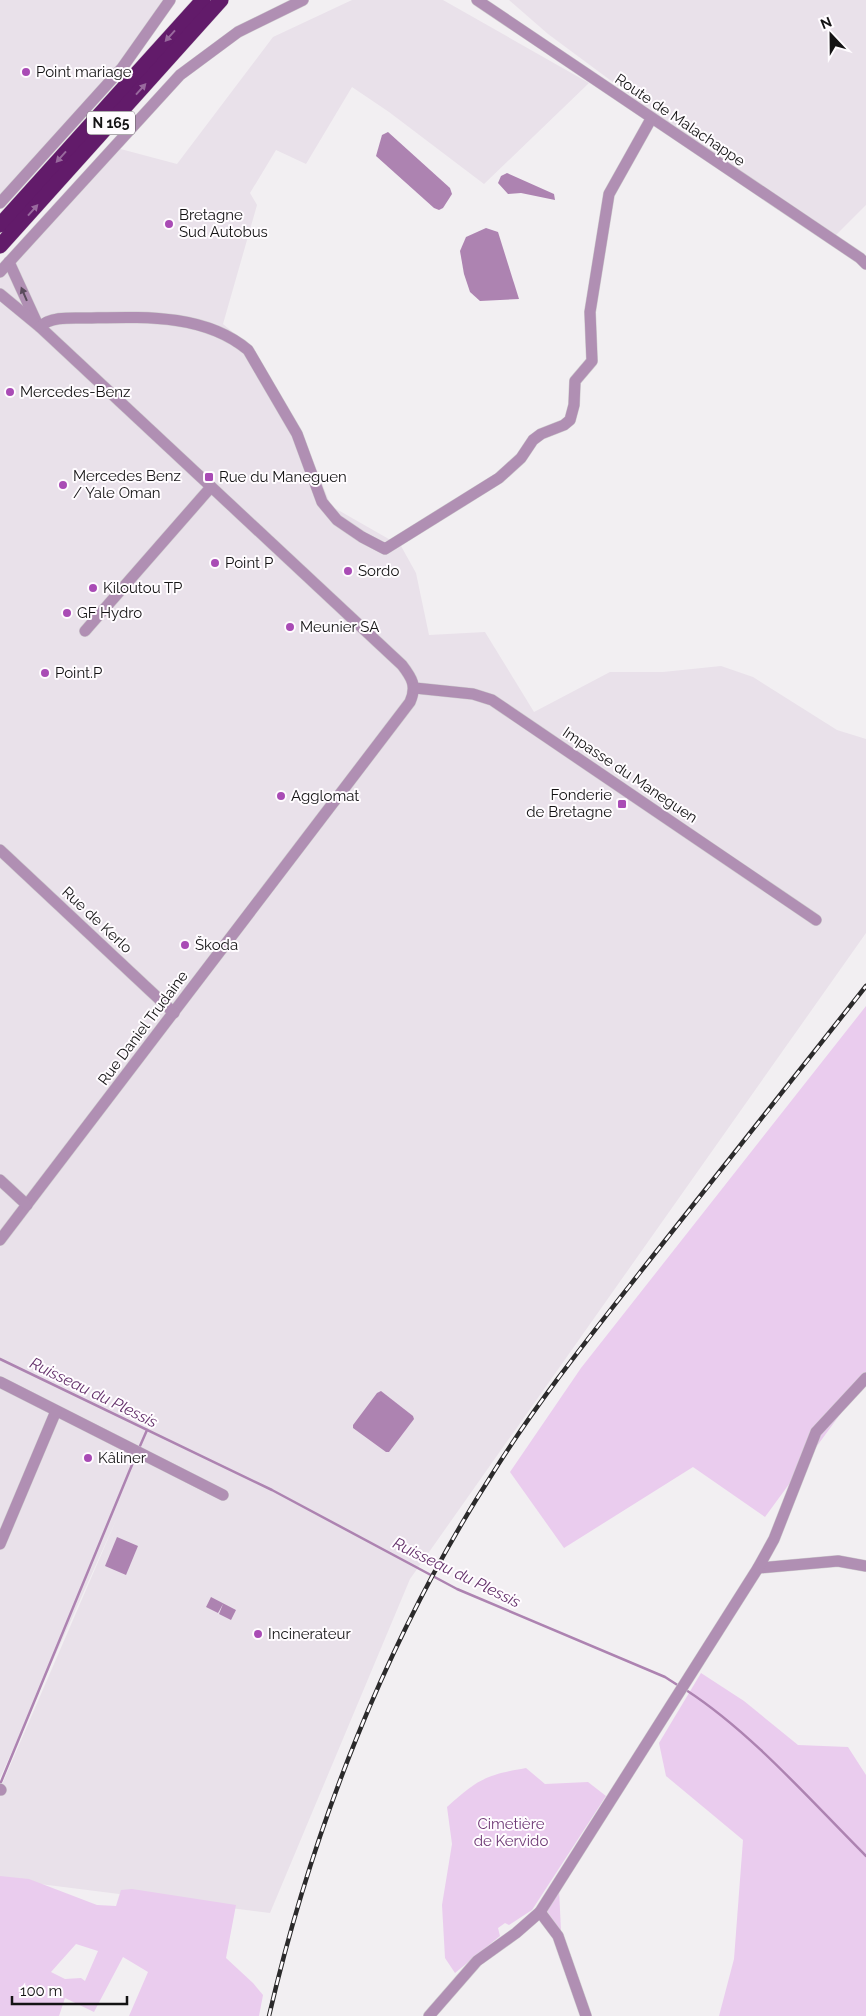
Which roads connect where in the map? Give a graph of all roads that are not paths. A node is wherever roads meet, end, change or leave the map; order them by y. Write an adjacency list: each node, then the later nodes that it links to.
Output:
1 (170, 0): 7 (street)
2 (203, 0): 8 (highway, N 165, one-way to 8)
3 (222, 0): 9 (highway, N 165, one-way to 3)
4 (303, 0): 10 (street)
5 (477, 0): 6 (street, Route de Malachappe)
6 (651, 119): 11 (street, Route de Malachappe); 14 (street)
7 (0, 203)
8 (0, 225)
9 (0, 246)
10 (9, 262): 12 (street); 14 (street, one-way to 10)
11 (866, 264)
12 (0, 272)
13 (0, 294): 14 (street)
14 (40, 327): 15 (street)
15 (211, 487): 16 (street); 17 (street)
16 (85, 631)
17 (415, 688): 19 (street, Impasse du Maneguen); 20 (street, Rue Daniel Trudaine)
18 (0, 850): 20 (street, Rue de Kerlo)
19 (816, 920)
20 (174, 1013): 22 (street, Rue Daniel Trudaine)
21 (0, 1180): 22 (street)
22 (27, 1205): 23 (street, Rue Daniel Trudaine)
23 (0, 1240)
24 (866, 1378): 30 (street)
25 (0, 1382): 26 (street)
26 (56, 1411): 27 (street); 28 (street)
27 (223, 1495)
28 (0, 1544)
29 (866, 1566): 30 (street)
30 (758, 1568): 31 (street)
31 (540, 1912): 32 (street); 33 (street)
32 (435, 2014)
33 (586, 2016)

